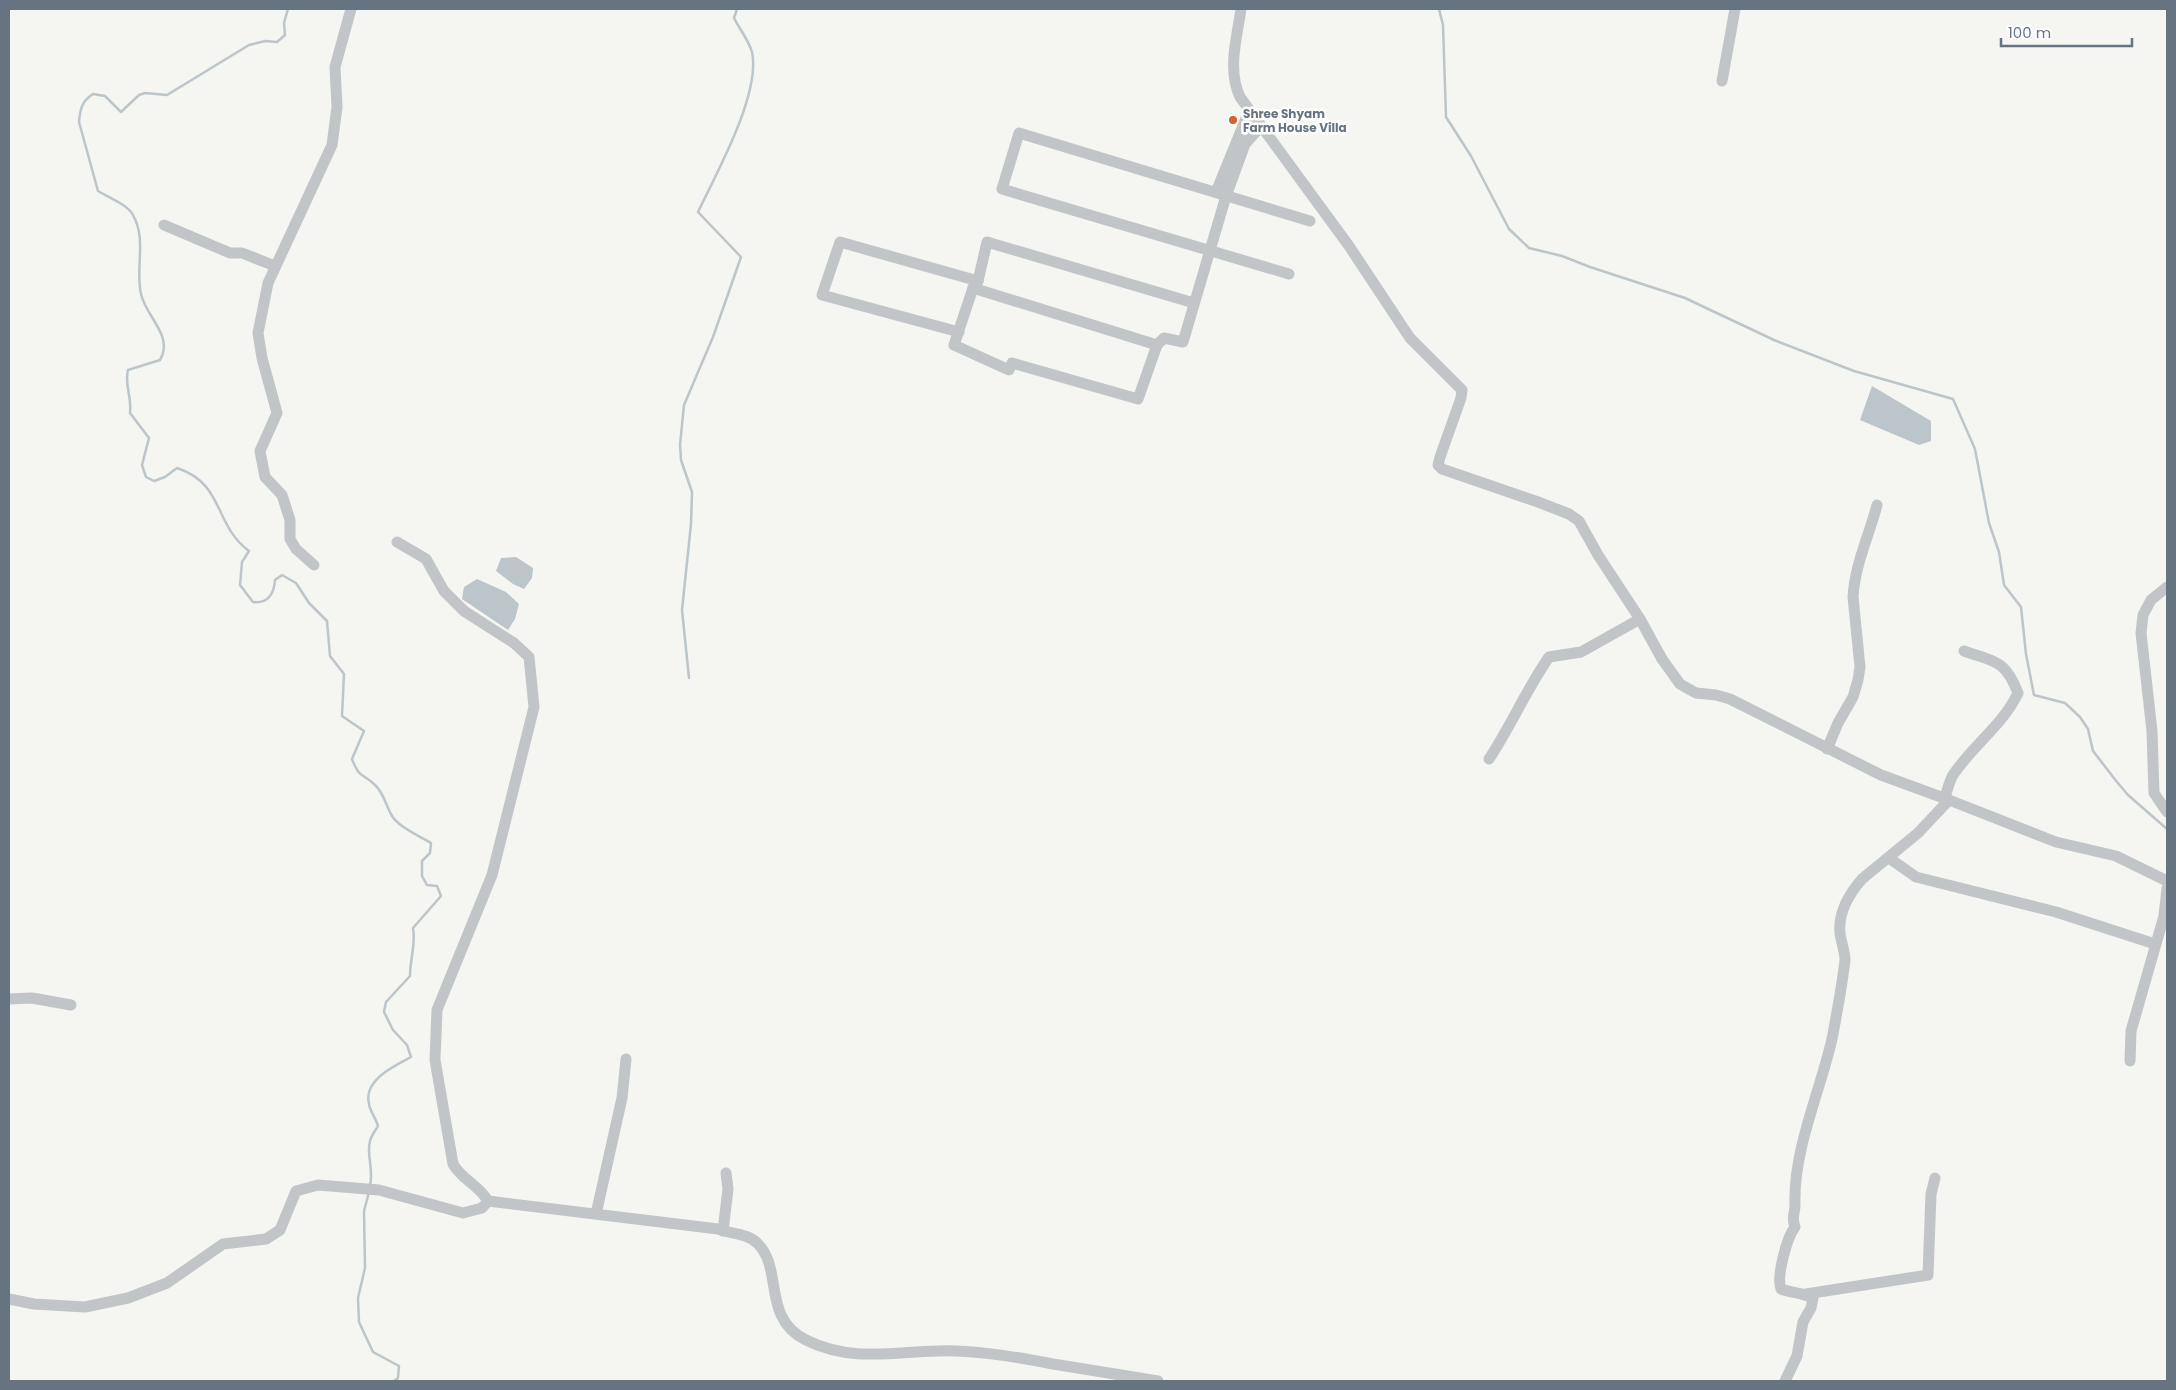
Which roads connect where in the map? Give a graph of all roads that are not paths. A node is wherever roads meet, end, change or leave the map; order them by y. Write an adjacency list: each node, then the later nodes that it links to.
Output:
1 (351, 9): 11 (street)
2 (1241, 9): 5 (street)
3 (1735, 9): 4 (street)
4 (1722, 81)
5 (1249, 111): 6 (street); 7 (street)
6 (1261, 126): 7 (street); 21 (street)
7 (1221, 194): 8 (street); 10 (street); 10 (street)
8 (1310, 221)
9 (164, 224): 11 (street)
10 (1210, 250): 12 (street); 14 (street)
11 (275, 266): 19 (street)
12 (1289, 274)
13 (976, 285): 14 (street); 15 (street); 15 (street); 16 (street)
14 (1194, 303): 16 (street)
15 (959, 332): 16 (street)
16 (1157, 345)
17 (1877, 505): 23 (street)
18 (396, 542): 37 (street)
19 (314, 565)
20 (2167, 586): 26 (street)
21 (1640, 619): 23 (street); 24 (street)
22 (1964, 651): 25 (street)
23 (1827, 749): 25 (street)
24 (1489, 759)
25 (1947, 798): 27 (street); 28 (street)
26 (2166, 806)
27 (1889, 858): 30 (street); 40 (street)
28 (2167, 881)
29 (2167, 888): 30 (street)
30 (2155, 944): 34 (street)
31 (9, 999): 32 (street)
32 (71, 1005)
33 (626, 1059): 38 (street)
34 (2130, 1061)
35 (726, 1173): 39 (street)
36 (1935, 1178): 40 (street)
37 (488, 1201): 38 (street); 41 (street)
38 (596, 1214): 39 (street)
39 (723, 1231): 42 (street)
40 (1806, 1294): 43 (street)
41 (9, 1299)
42 (1158, 1381)
43 (1786, 1381)

